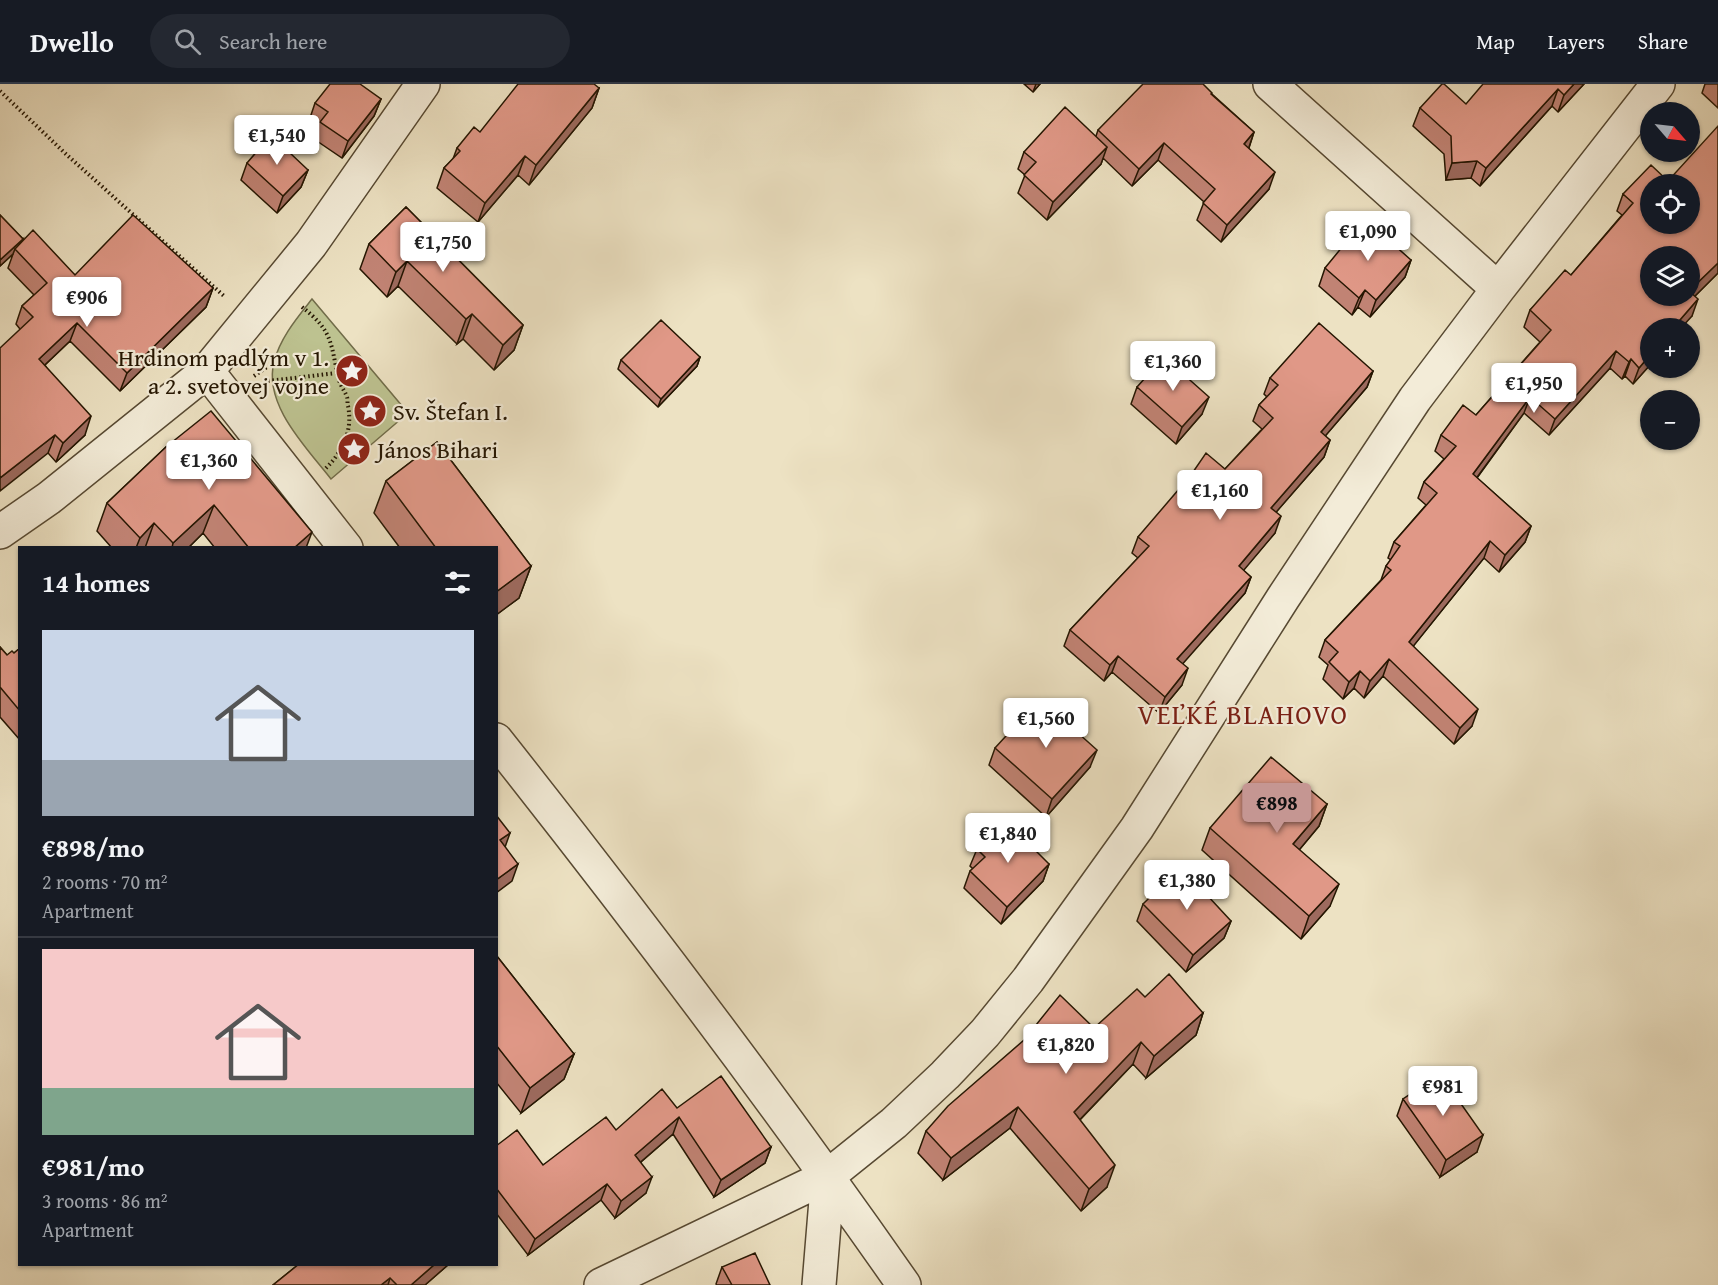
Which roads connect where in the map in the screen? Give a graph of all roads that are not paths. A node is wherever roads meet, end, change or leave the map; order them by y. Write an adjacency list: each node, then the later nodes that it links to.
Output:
1 (423, 84): 5 (street)
2 (1270, 84): 4 (street)
3 (1658, 84): 4 (street)
4 (1498, 289): 9 (street)
5 (207, 371): 6 (street); 7 (street)
6 (0, 532)
7 (343, 546)
8 (498, 743): 9 (street)
9 (828, 1176): 10 (street); 11 (street); 12 (street)
10 (601, 1285)
11 (819, 1285)
12 (904, 1285)

